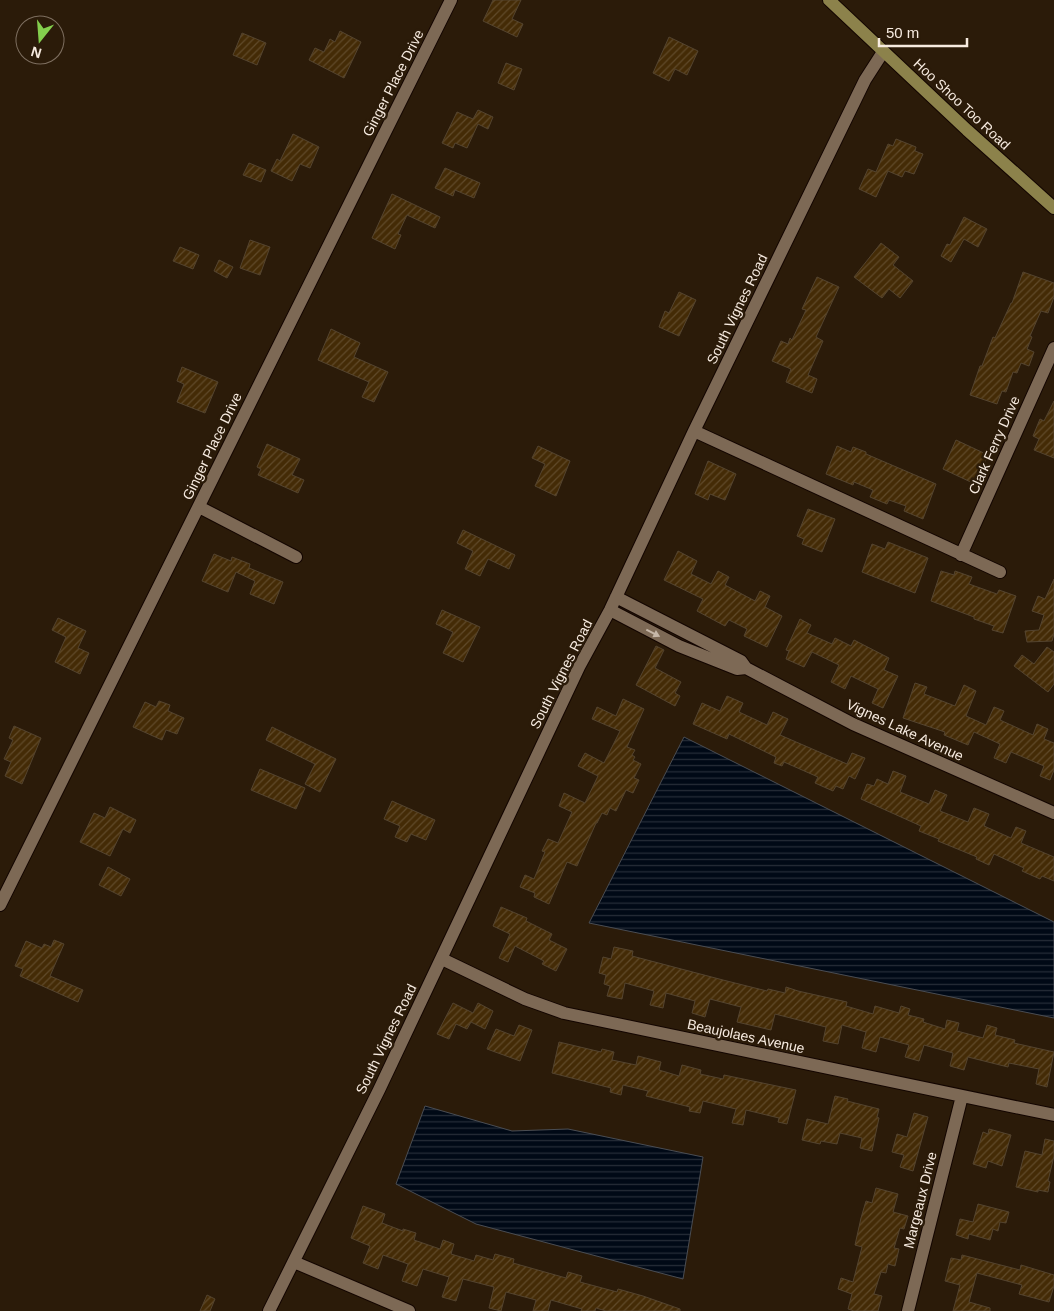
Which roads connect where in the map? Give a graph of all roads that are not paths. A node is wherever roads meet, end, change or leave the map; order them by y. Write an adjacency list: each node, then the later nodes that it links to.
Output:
1 (451, 0): 7 (street, Ginger Place Drive)
2 (829, 0): 3 (street, Hoo Shoo Too Road)
3 (883, 52): 4 (street, Hoo Shoo Too Road); 6 (street, South Vignes Road)
4 (1054, 208)
5 (1054, 348): 8 (street, Clark Ferry Drive)
6 (694, 431): 8 (street); 11 (street, South Vignes Road)
7 (200, 507): 9 (street); 15 (street, Ginger Place Drive)
8 (961, 555): 10 (street)
9 (296, 557)
10 (1000, 572)
11 (616, 597): 12 (street, South Vignes Road); 13 (street, Vignes Lake Avenue)
12 (610, 610): 13 (street, Vignes Lake Avenue, one-way to 13); 16 (street, South Vignes Road)
13 (746, 668): 14 (street, Vignes Lake Avenue)
14 (1054, 813)
15 (0, 905)
16 (442, 959): 17 (street, Beaujolaes Avenue); 19 (street, South Vignes Road)
17 (962, 1096): 18 (street, Beaujolaes Avenue); 22 (street, Margeaux Drive)
18 (1054, 1115)
19 (294, 1262): 20 (street, South Vignes Road); 21 (street)
20 (269, 1311)
21 (409, 1311)
22 (908, 1311)

